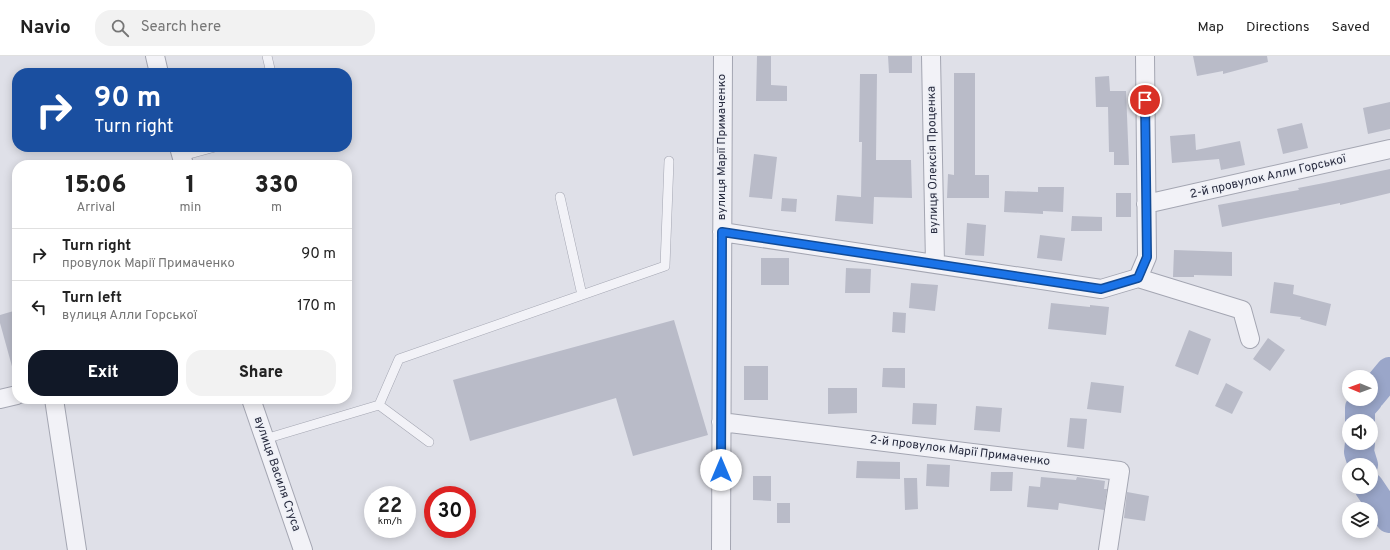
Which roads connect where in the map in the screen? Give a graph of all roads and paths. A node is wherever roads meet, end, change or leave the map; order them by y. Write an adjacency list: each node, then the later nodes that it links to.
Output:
1 (155, 56): 6 (street)
2 (267, 56): 7 (lane)
3 (723, 56): 14 (street, вулиця Марії Примаченко)
4 (931, 56): 15 (street, вулиця Олексія Проценка)
5 (1145, 56): 13 (street)
6 (158, 68)
7 (270, 68)
8 (1390, 149): 13 (street, 2-й провулок Алли Горської)
9 (197, 152): 10 (lane)
10 (182, 156)
11 (669, 161): 17 (lane)
12 (560, 196): 17 (lane)
13 (1146, 204): 16 (street)
14 (722, 232): 15 (street); 24 (street, вулиця Марії Примаченко)
15 (934, 264): 16 (street)
16 (1138, 278): 18 (street)
17 (582, 295): 23 (lane)
18 (1250, 339)
19 (12, 396): 20 (street)
20 (0, 399)
21 (55, 404): 27 (street)
22 (253, 404): 25 (street, вулиця Василя Стуса)
23 (379, 405): 25 (lane); 26 (lane)
24 (721, 422): 29 (street, вулиця Марії Примаченко); 30 (street, 2-й провулок Марії Примаченко)
25 (265, 439): 28 (street, вулиця Василя Стуса)
26 (429, 442)
27 (77, 550)
28 (303, 550)
29 (721, 550)
30 (1108, 550)

